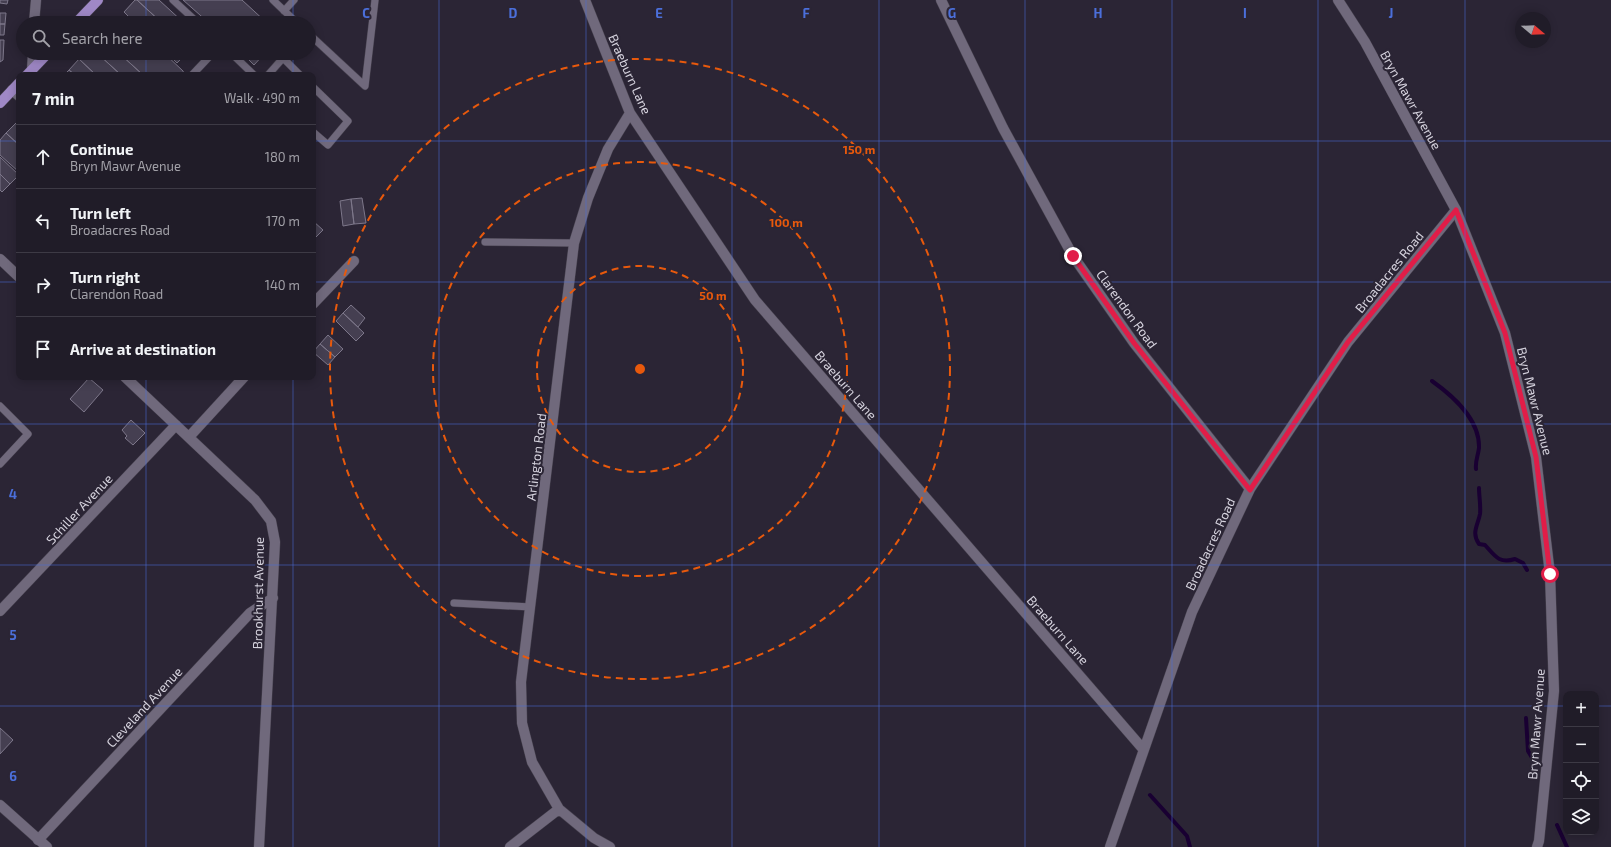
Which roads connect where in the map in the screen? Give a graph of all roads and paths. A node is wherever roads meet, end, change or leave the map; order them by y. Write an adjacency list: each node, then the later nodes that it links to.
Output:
1 (36, 0): 11 (street)
2 (173, 0): 13 (lane)
3 (273, 0): 10 (lane)
4 (294, 0): 10 (lane)
5 (375, 0): 15 (lane)
6 (585, 0): 30 (street, Braeburn Lane)
7 (941, 0): 45 (street, Clarendon Road)
8 (1338, 0): 32 (street, Bryn Mawr Avenue)
9 (92, 2): 12 (main road)
10 (284, 11): 14 (lane)
11 (35, 16)
12 (81, 16)
13 (190, 16)
14 (289, 16)
15 (316, 40)
16 (32, 60): 22 (street)
17 (41, 60): 22 (main road)
18 (206, 60): 23 (lane)
19 (238, 60): 24 (lane)
20 (281, 60): 25 (lane)
21 (285, 60): 26 (lane)
22 (30, 72)
23 (195, 72)
24 (251, 72)
25 (271, 72)
26 (297, 72)
27 (16, 91): 29 (main road)
28 (316, 91): 31 (lane)
29 (0, 103)
30 (630, 113): 34 (street, Arlington Road); 50 (street, Braeburn Lane)
31 (316, 135)
32 (1456, 210): 45 (street, Broadacres Road); 59 (street, Bryn Mawr Avenue)
33 (485, 242): 34 (lane)
34 (574, 244): 48 (street, Arlington Road)
35 (0, 259): 37 (street)
36 (354, 261): 38 (street)
37 (16, 274)
38 (316, 301)
39 (129, 380): 42 (street, Brookhurst Avenue)
40 (241, 380): 43 (street)
41 (0, 406): 44 (lane)
42 (176, 425): 43 (street, Brookhurst Avenue); 49 (street, Schiller Avenue)
43 (189, 437): 46 (street, Brookhurst Avenue)
44 (0, 464)
45 (1250, 490): 50 (street, Broadacres Road)
46 (273, 598): 53 (street, Cleveland Avenue); 55 (street, Brookhurst Avenue)
47 (454, 603): 48 (lane)
48 (530, 606): 52 (street, Arlington Road)
49 (0, 611)
50 (1143, 749): 58 (street, Broadacres Road)
51 (0, 804): 53 (street)
52 (559, 809): 56 (street); 57 (street)
53 (38, 840): 54 (street)
54 (46, 847)
55 (259, 847)
56 (510, 847)
57 (610, 847)
58 (1110, 847)
59 (1537, 847)

